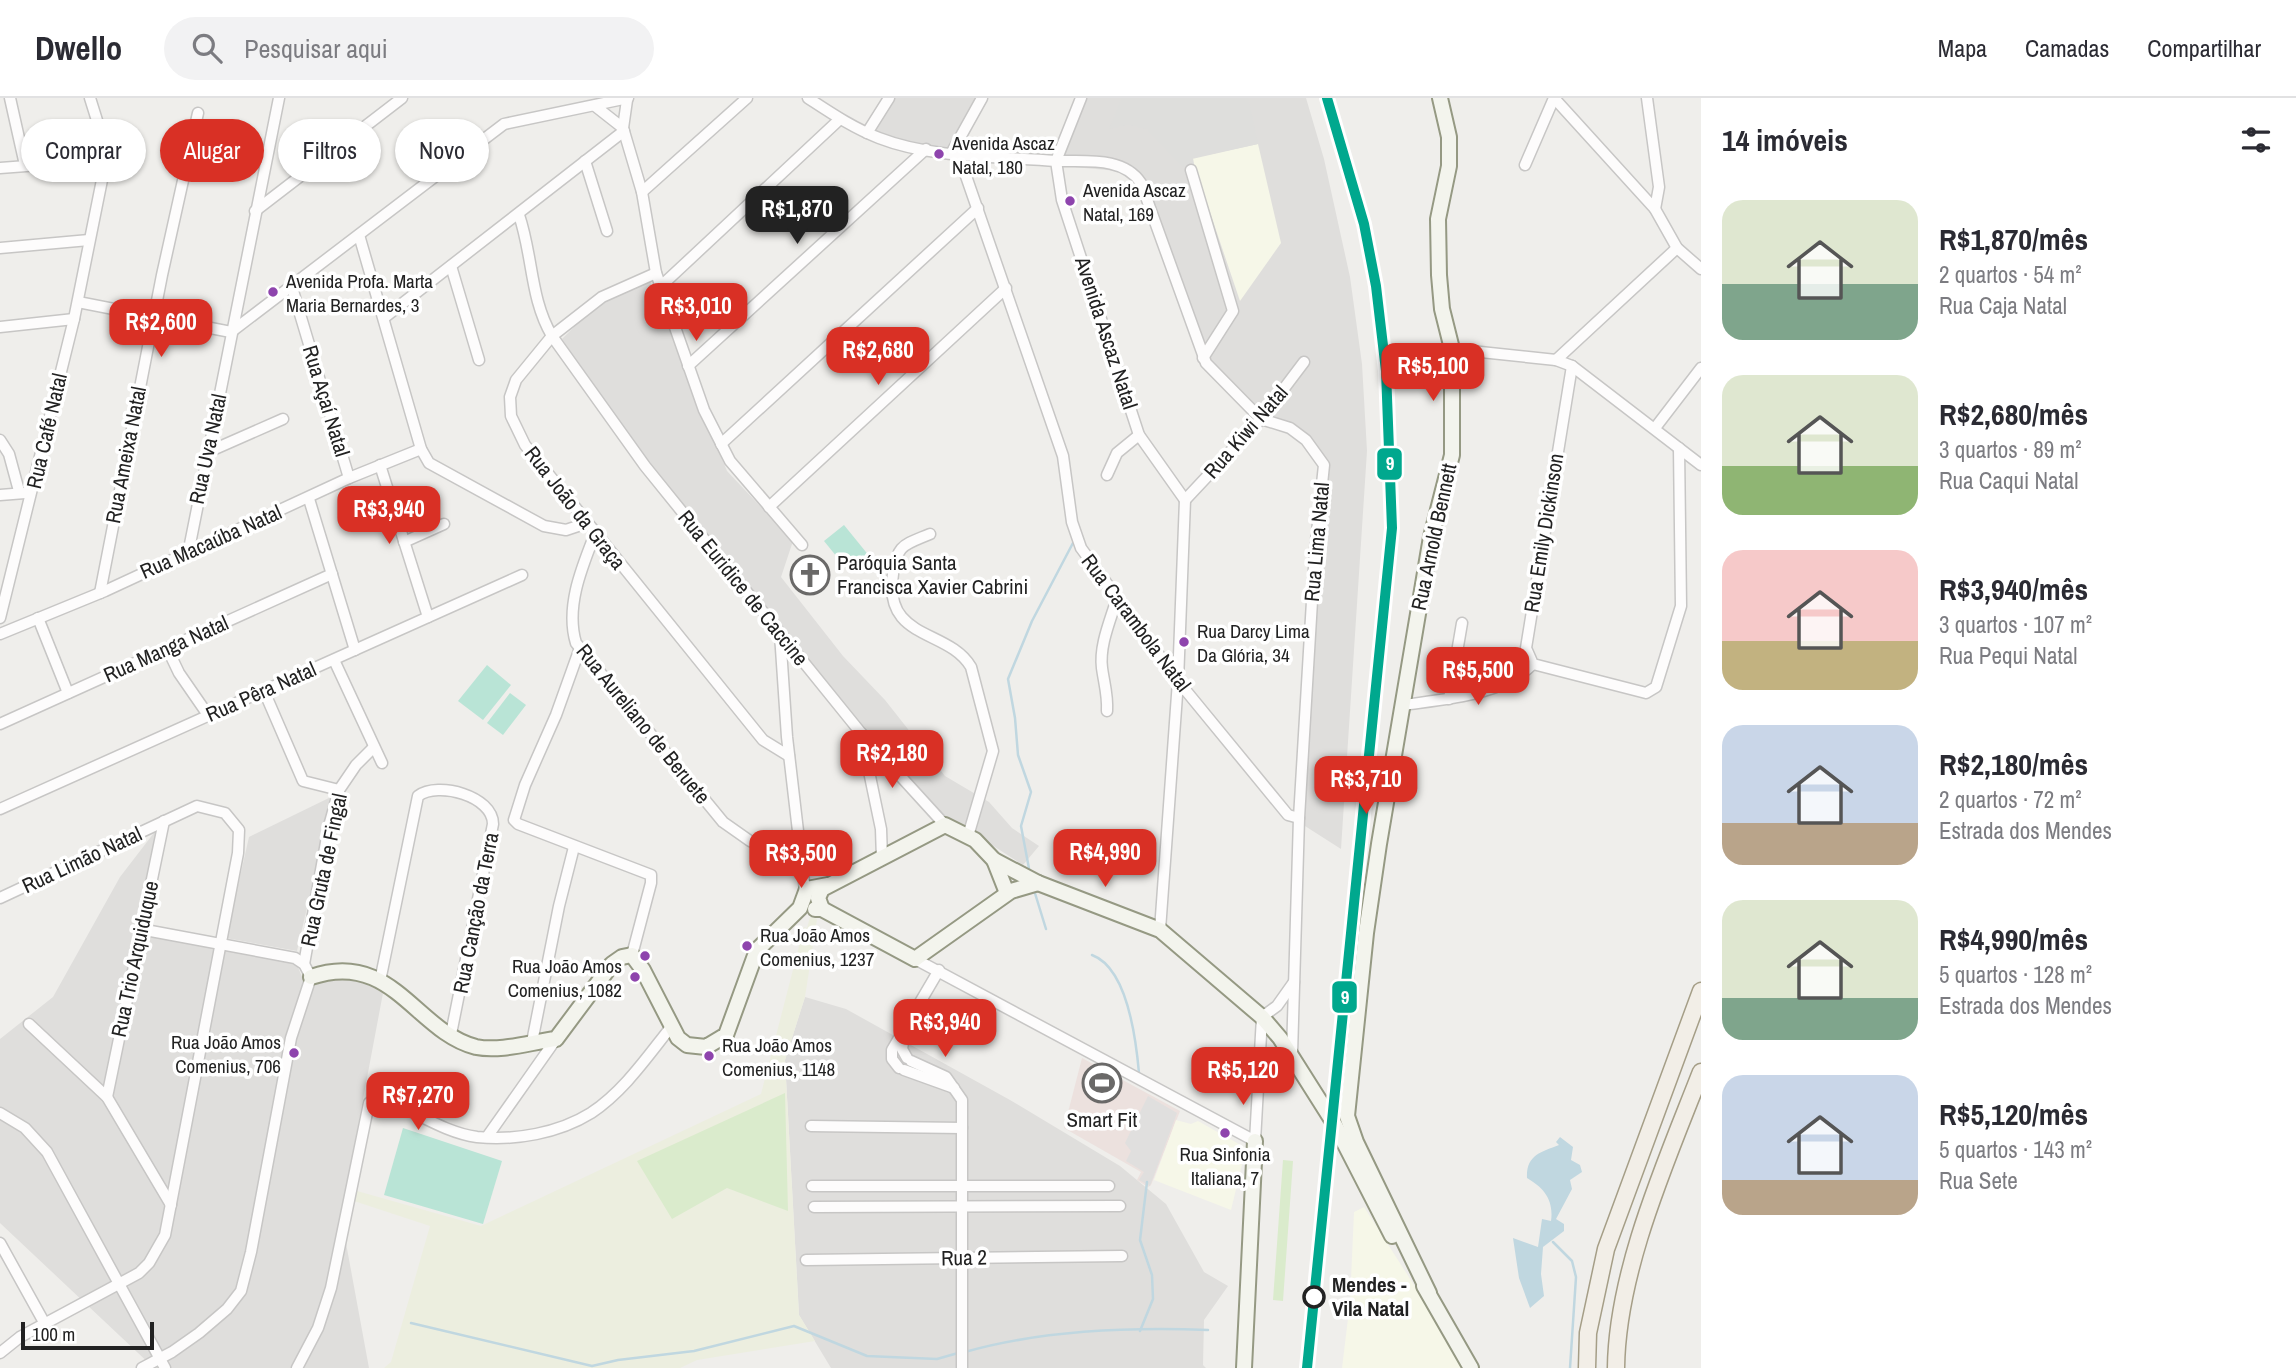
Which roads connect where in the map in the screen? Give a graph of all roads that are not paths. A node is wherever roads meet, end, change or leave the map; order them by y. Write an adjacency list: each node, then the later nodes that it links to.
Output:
1 (10, 98): 20 (street)
2 (90, 98): 16 (street)
3 (279, 98): 33 (street, Rua Uva Natal)
4 (402, 98): 33 (street)
5 (747, 98): 30 (street)
6 (808, 98): 17 (street)
7 (889, 98): 19 (street)
8 (982, 98): 22 (street)
9 (1081, 98): 24 (street)
10 (1440, 98): 53 (street, Rua Arnold Bennett)
11 (1554, 98): 26 (street); 32 (street)
12 (1647, 98): 32 (street)
13 (628, 99): 14 (street); 18 (street)
14 (595, 106): 18 (street); 36 (street)
15 (198, 113): 49 (street, Rua Ameixa Natal)
16 (97, 119)
17 (840, 119): 19 (street); 44 (street)
18 (624, 129): 23 (street); 30 (street)
19 (867, 133): 21 (street)
20 (21, 147)
21 (926, 149): 22 (street); 58 (street)
22 (955, 152): 24 (street); 31 (street, Rua Carambola Natal)
23 (585, 161): 34 (street); 35 (street)
24 (1056, 161): 54 (street, Rua Lima Natal); 64 (street, Avenida Ascaz Natal)
25 (21, 165): 27 (street)
26 (1525, 165)
27 (0, 168)
28 (1191, 170): 54 (street)
29 (101, 182): 37 (street, Rua Café Natal)
30 (642, 192): 42 (street)
31 (978, 208): 45 (street, Rua Carambola Natal); 66 (street)
32 (1655, 209): 39 (street)
33 (255, 211): 51 (street, Rua Uva Natal)
34 (519, 215): 40 (street); 52 (street, Rua Euridice de Caccine)
35 (607, 231)
36 (359, 235): 43 (street); 47 (street)
37 (89, 240): 38 (street); 46 (street, Rua Café Natal)
38 (0, 248)
39 (1677, 248): 41 (street); 56 (street)
40 (451, 266): 47 (street); 55 (street)
41 (1701, 269)
42 (656, 273): 44 (street); 52 (street, Rua João da Graça)
43 (291, 284): 51 (street); 73 (street, Rua Açaí Natal)
44 (660, 287): 58 (street)
45 (1006, 288): 79 (street); 92 (street, Rua Carambola Natal)
46 (78, 302): 48 (street, Rua Café Natal); 49 (street)
47 (385, 317): 68 (street)
48 (74, 319): 50 (street); 76 (street, Rua Café Natal)
49 (154, 319): 51 (street); 91 (street, Rua Ameixa Natal)
50 (0, 327)
51 (231, 332): 69 (street, Rua Uva Natal)
52 (552, 337): 80 (street, Rua João da Graça); 97 (street, Rua Euridice de Caccine)
53 (1452, 348): 56 (street); 108 (street, Rua Arnold Bennett)
54 (1203, 358): 62 (street, Rua Lima Natal)
55 (479, 360)
56 (1556, 360): 59 (street)
57 (1304, 362): 62 (street, Rua Kiwi Natal)
58 (688, 366): 66 (street)
59 (1572, 366): 63 (street); 103 (street, Rua Emily Dickinson)
60 (1701, 368): 63 (street)
61 (283, 419): 69 (street)
62 (1261, 419): 78 (street, Rua Kiwi Natal); 118 (street, Rua Lima Natal)
63 (1655, 428): 67 (street)
64 (1139, 435): 72 (street); 78 (street, Avenida Ascaz Natal)
65 (0, 440): 74 (street)
66 (720, 444): 79 (street)
67 (1679, 448): 71 (street); 103 (street)
68 (421, 449): 70 (street, Rua Macaúba Natal); 80 (street)
69 (208, 452): 86 (street, Rua Uva Natal)
70 (380, 465): 73 (street, Rua Macaúba Natal); 84 (street)
71 (1701, 465)
72 (1107, 475)
73 (349, 478): 77 (street, Rua Macaúba Natal)
74 (19, 491): 75 (street); 76 (street)
75 (0, 495)
76 (32, 495): 87 (street, Rua Café Natal)
77 (309, 499): 86 (street, Rua Macaúba Natal); 89 (street)
78 (1185, 500): 104 (street)
79 (769, 507): 85 (street)
80 (587, 523): 82 (street, Rua João da Graça)
81 (444, 524): 84 (street)
82 (595, 534): 99 (street, Rua Aureliano de Beruete); 114 (street, Rua João da Graça)
83 (930, 534): 121 (street)
84 (404, 541): 93 (street)
85 (802, 545)
86 (188, 554): 91 (street, Rua Macaúba Natal)
87 (13, 570): 88 (street); 94 (street, Rua Café Natal)
88 (0, 573)
89 (332, 574): 100 (street, Rua Manga Natal); 101 (street)
90 (522, 575): 93 (street, Rua Pêra Natal)
91 (100, 593): 95 (street, Rua Macaúba Natal)
92 (1117, 598): 104 (street, Rua Carambola Natal); 109 (street)
93 (428, 617): 101 (street, Rua Pêra Natal)
94 (0, 618)
95 (38, 618): 98 (street, Rua Macaúba Natal); 106 (street)
96 (1462, 623): 107 (street)
97 (780, 633): 112 (street, Rua Euridice de Caccine); 114 (street)
98 (0, 634)
99 (580, 648): 122 (street); 125 (street, Rua Aureliano de Beruete)
100 (168, 650): 106 (street, Rua Manga Natal); 110 (street)
101 (355, 650): 102 (street, Rua Pêra Natal)
102 (334, 660): 105 (street, Rua Pêra Natal); 113 (street)
103 (1533, 664): 107 (street)
104 (1178, 681): 118 (street, Rua Carambola Natal); 132 (street)
105 (264, 691): 110 (street, Rua Pêra Natal); 116 (street)
106 (68, 693): 111 (street, Rua Manga Natal)
107 (1449, 699): 108 (street)
108 (1403, 705): 133 (street, Rua Arnold Bennett)
109 (1107, 711)
110 (208, 715): 117 (street, Rua Pêra Natal)
111 (0, 724)
112 (861, 733): 120 (street); 123 (street, Rua Euridice de Caccine)
113 (374, 747): 115 (street); 116 (street, Rua Gruta de Fingal)
114 (789, 756): 125 (street)
115 (382, 763)
116 (339, 790): 137 (street, Rua Gruta de Fingal)
117 (0, 809)
118 (1299, 818): 139 (street, Rua Lima Natal)
119 (164, 821): 129 (street, Rua Limão Natal); 131 (street, Rua Trio Arquiduque); 134 (street, Rua Limão Natal)
120 (945, 825): 121 (street); 123 (street)
121 (968, 835): 124 (street)
122 (575, 847): 135 (street); 148 (street)
123 (882, 859): 127 (street)
124 (995, 860): 126 (street); 128 (street)
125 (803, 864): 130 (street)
126 (1038, 883): 128 (street); 132 (street)
127 (830, 885): 130 (street); 130 (street)
128 (1007, 893): 136 (street)
129 (0, 898)
130 (807, 904): 136 (street); 144 (street)
131 (140, 929): 134 (street); 153 (street, Rua Trio Arquiduque)
132 (1160, 930): 142 (street)
133 (1366, 933): 155 (street, Rua Arnold Bennett); 172 (street, Rua Arnold Bennett)
134 (220, 944): 137 (street); 163 (street)
135 (632, 955): 144 (street); 147 (street)
136 (915, 959): 138 (street)
137 (308, 970): 140 (street); 175 (street, Rua Gruta de Fingal)
138 (939, 970): 145 (street); 159 (street)
139 (1296, 979): 142 (street); 149 (street, Rua Lima Natal)
140 (380, 981): 146 (street); 146 (street, Rua Canção da Terra)
141 (1701, 991): 181 (main road)
142 (1262, 1017): 149 (street); 151 (street)
143 (29, 1024): 153 (street)
144 (671, 1027): 158 (street)
145 (905, 1031): 152 (street); 152 (street)
146 (451, 1034): 148 (street)
147 (555, 1039): 148 (street); 158 (street)
148 (532, 1042)
149 (1294, 1058): 151 (street); 155 (street)
150 (1701, 1072): 182 (main road)
151 (1259, 1075): 159 (street)
152 (954, 1088): 157 (street)
153 (107, 1097): 163 (street)
154 (0, 1113): 171 (street)
155 (1330, 1116): 172 (street)
156 (811, 1126): 157 (street)
157 (962, 1128): 161 (street)
158 (487, 1138): 177 (street)
159 (1255, 1141): 179 (street)
160 (812, 1186): 161 (street)
161 (962, 1186): 162 (street); 166 (street)
162 (1109, 1186)
163 (172, 1205): 171 (street)
164 (1120, 1206): 166 (street)
165 (814, 1207): 166 (street)
166 (962, 1207): 169 (street)
167 (0, 1243): 173 (street)
168 (1122, 1256): 169 (street, Rua 2)
169 (963, 1258): 170 (street, Rua 2); 178 (street)
170 (806, 1260)
171 (118, 1286): 173 (street); 175 (street)
172 (1429, 1293): 180 (street)
173 (45, 1324): 174 (street)
174 (0, 1353)
175 (162, 1363): 176 (street, Rua Gruta de Fingal)
176 (142, 1368)
177 (297, 1368)
178 (962, 1368)
179 (1244, 1368)
180 (1471, 1368)
181 (1587, 1368)
182 (1616, 1368)

